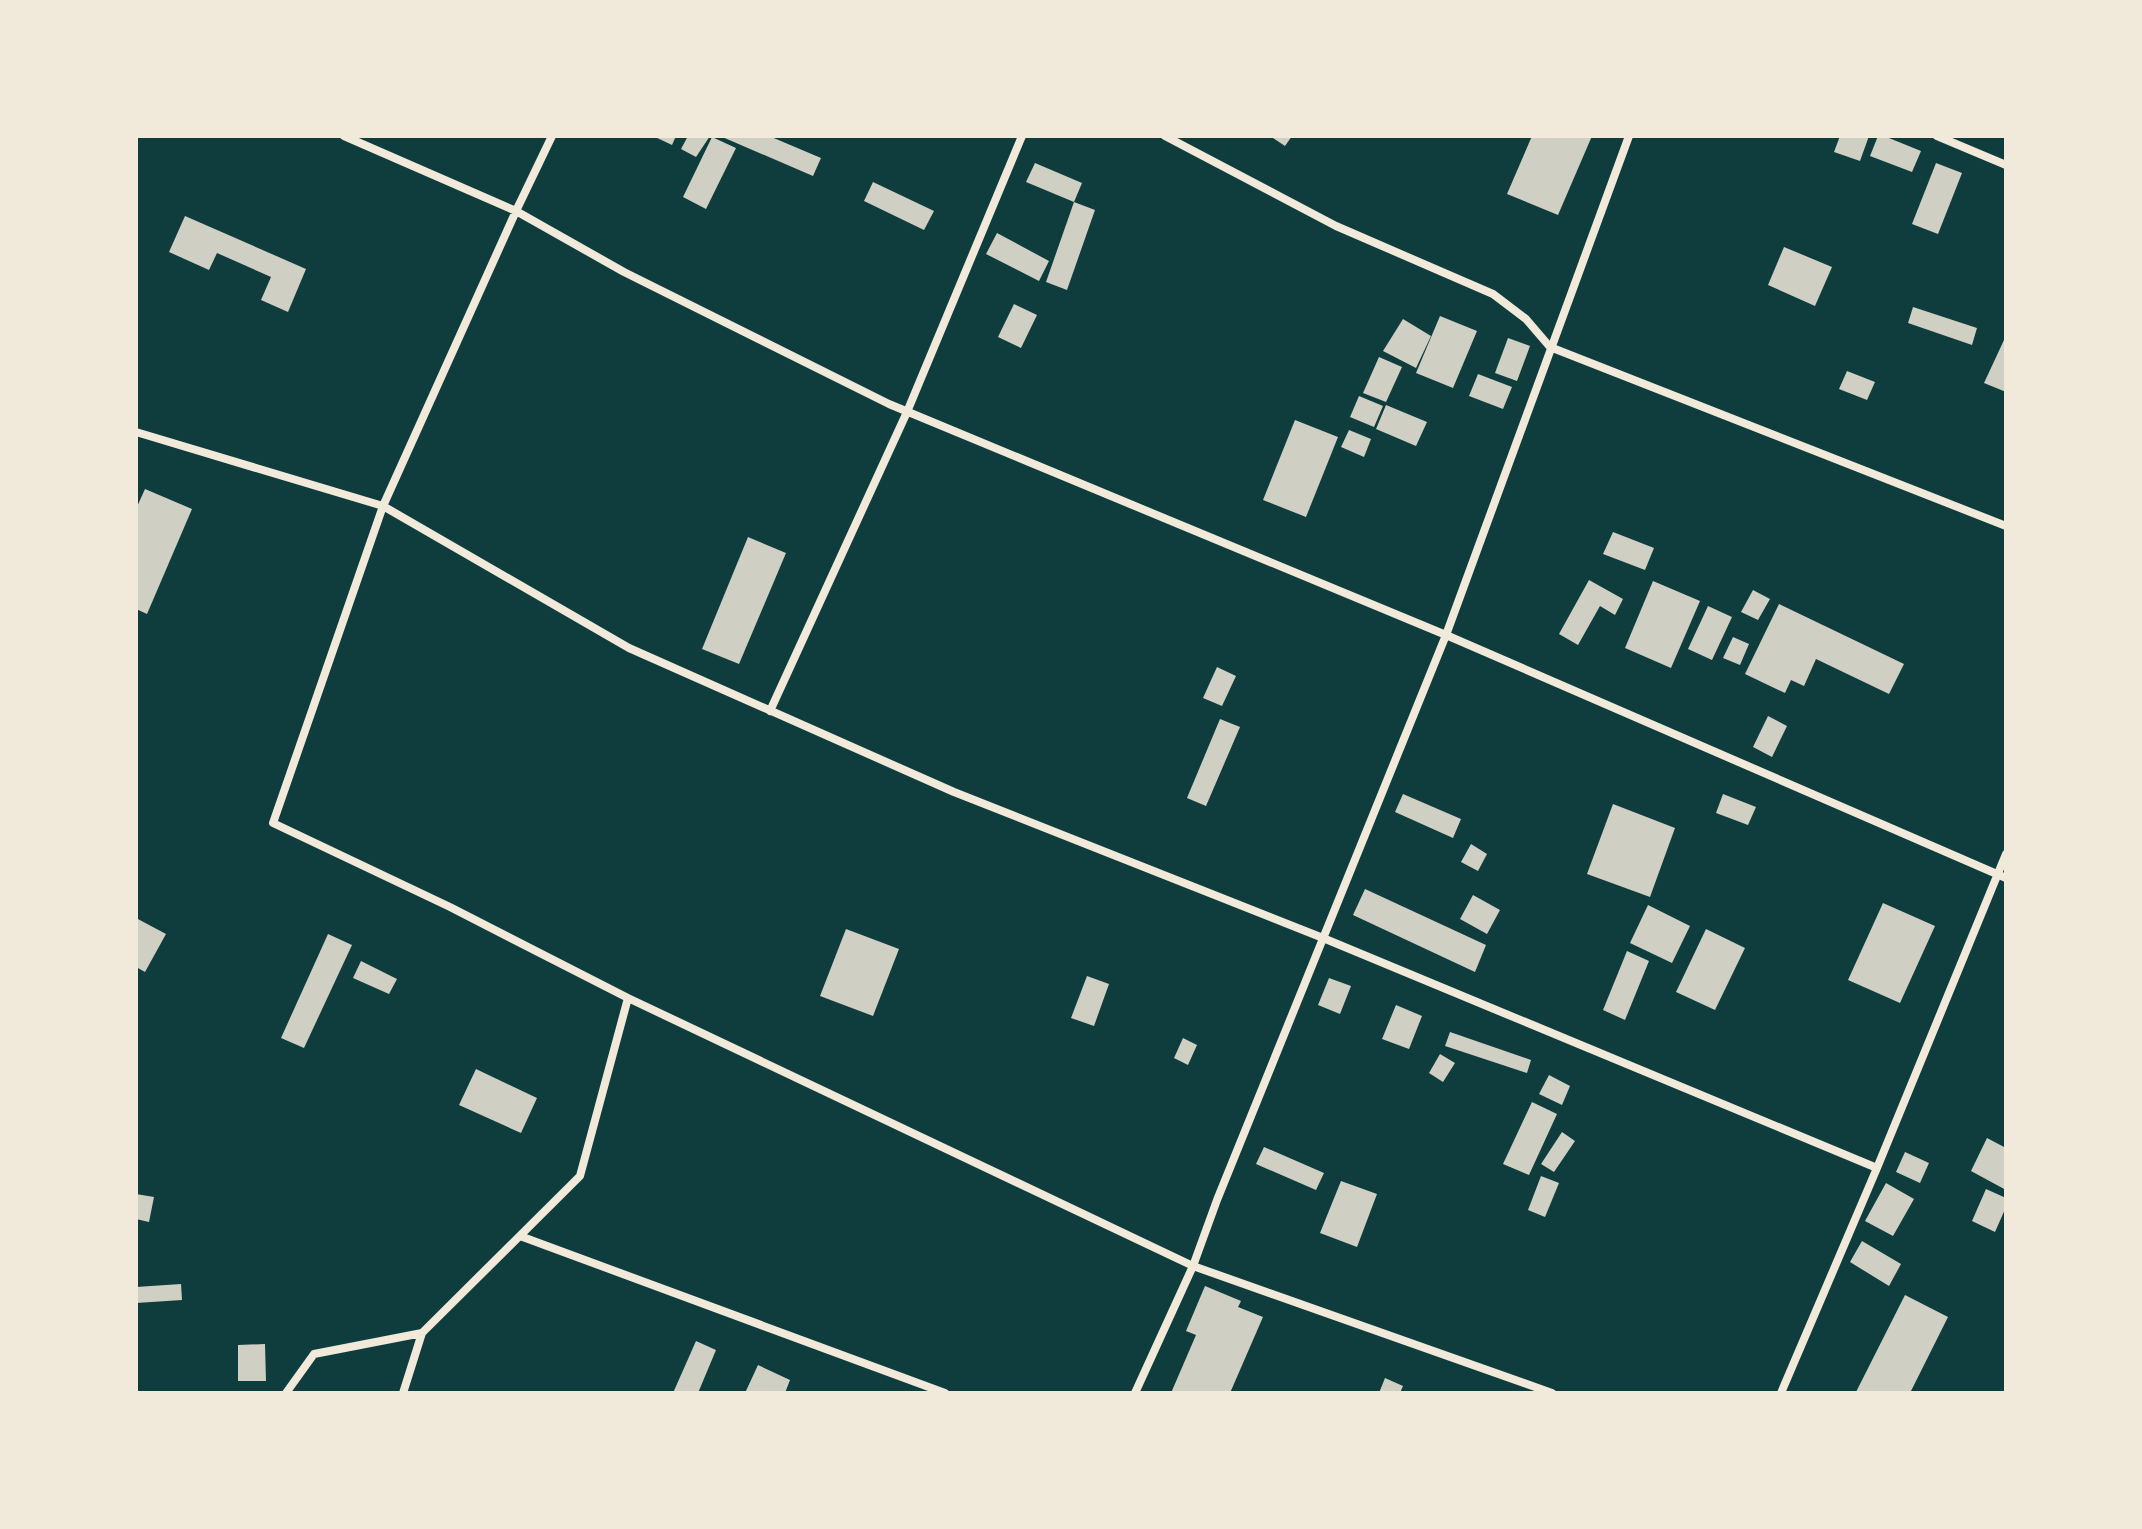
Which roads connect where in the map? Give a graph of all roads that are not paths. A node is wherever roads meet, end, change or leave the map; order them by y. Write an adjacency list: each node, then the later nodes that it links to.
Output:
1 (344, 136): 8 (street)
2 (552, 136): 8 (street)
3 (1022, 136): 10 (street)
4 (1165, 136): 9 (street)
5 (1629, 136): 9 (street)
6 (1937, 136): 7 (street)
7 (2006, 165)
8 (516, 211): 10 (street); 12 (street)
9 (1550, 347): 13 (street); 14 (street)
10 (907, 412): 14 (street); 15 (street)
11 (136, 432): 12 (street)
12 (383, 506): 15 (street); 19 (street)
13 (2006, 526)
14 (1446, 635): 17 (street); 18 (street)
15 (770, 711): 18 (street)
16 (2006, 854): 17 (street)
17 (2002, 876): 20 (street)
18 (1323, 938): 20 (street); 22 (street)
19 (628, 998): 21 (street); 22 (street)
20 (1877, 1168): 29 (street)
21 (520, 1236): 23 (street); 26 (street)
22 (1193, 1266): 27 (street); 28 (street)
23 (422, 1333): 24 (street); 25 (street)
24 (286, 1393)
25 (403, 1393)
26 (945, 1393)
27 (1135, 1393)
28 (1552, 1393)
29 (1781, 1393)

